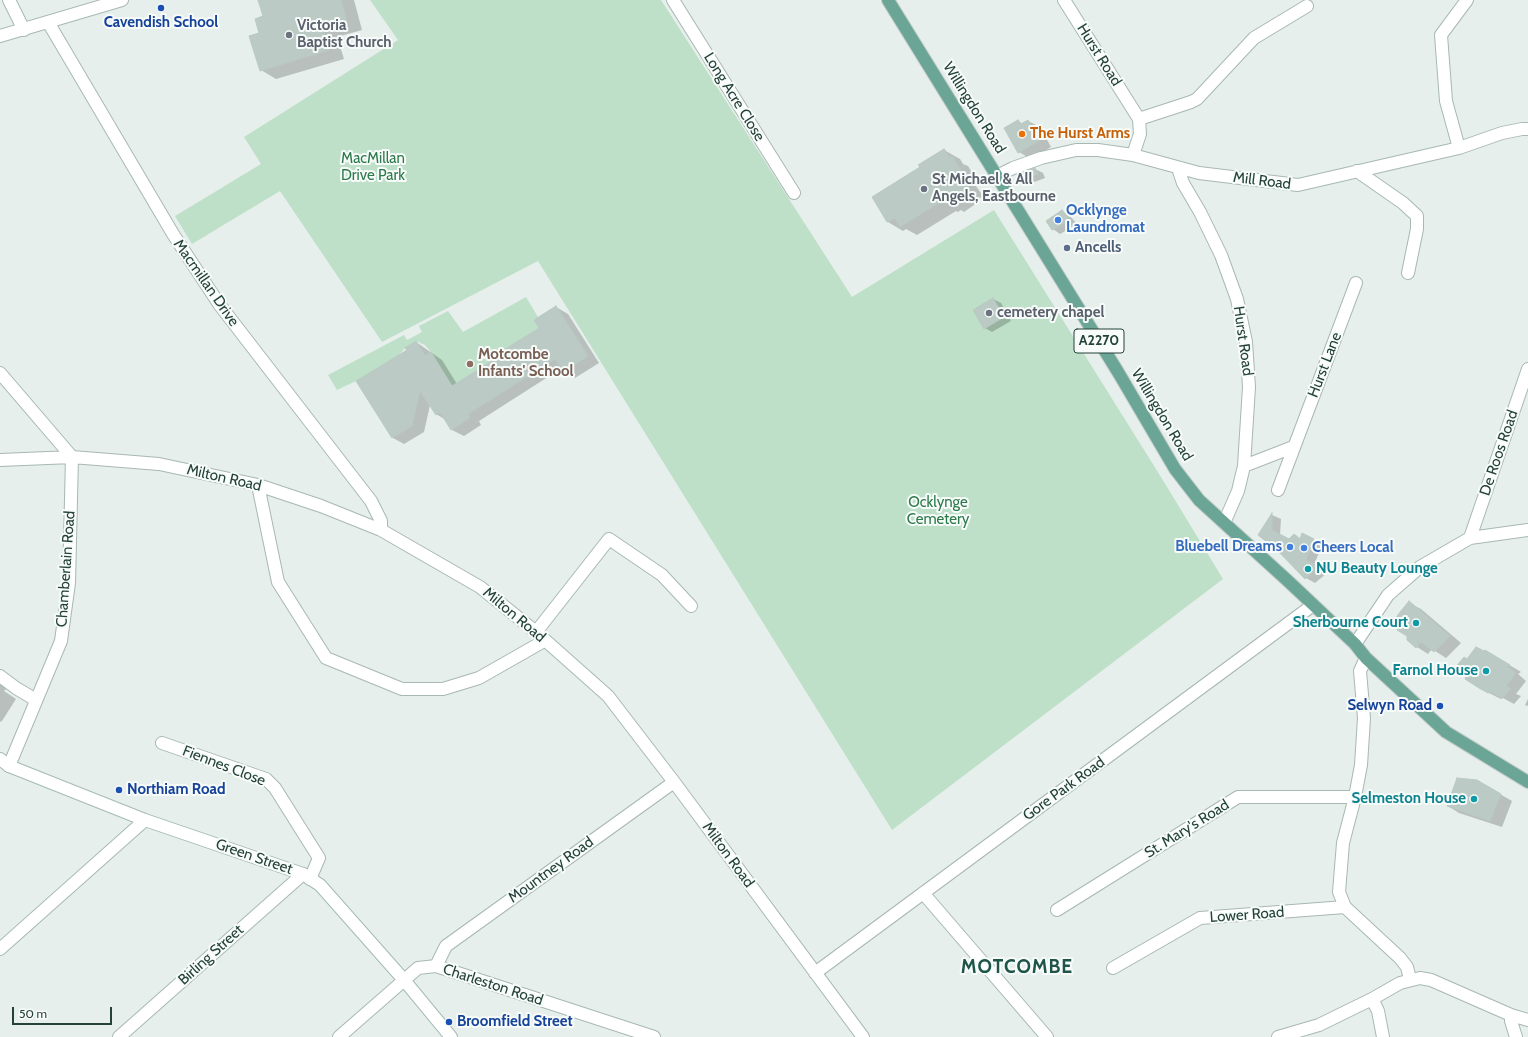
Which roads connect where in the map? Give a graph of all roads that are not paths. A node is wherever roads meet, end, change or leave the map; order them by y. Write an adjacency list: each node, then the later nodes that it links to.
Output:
1 (9, 0): 9 (street)
2 (122, 0): 8 (street)
3 (673, 0): 18 (street, Long Acre Close)
4 (888, 0): 17 (main road, Willingdon Road / A2270)
5 (1064, 0): 11 (street, Hurst Road)
6 (1467, 0): 13 (street)
7 (1307, 6): 11 (street)
8 (48, 22): 9 (street); 30 (street, Macmillan Drive)
9 (24, 30): 10 (street)
10 (0, 36)
11 (1140, 119): 14 (street)
12 (1528, 130): 13 (street, Mill Road)
13 (1459, 148): 16 (street, Mill Road)
14 (1133, 155): 15 (street, Mill Road); 17 (street, Mill Road)
15 (1178, 168): 16 (street, Mill Road); 26 (street, Hurst Road)
16 (1357, 171): 19 (street)
17 (997, 176): 29 (main road, Willingdon Road / A2270)
18 (794, 193)
19 (1408, 273)
20 (1356, 283): 23 (street, Hurst Lane)
21 (1528, 369): 32 (street, De Roos Road)
22 (0, 373): 24 (street)
23 (1294, 447): 26 (street); 28 (street, Hurst Lane)
24 (72, 457): 25 (street, Milton Road); 27 (street, Milton Road); 39 (street, Chamberlain Road)
25 (0, 460)
26 (1244, 466): 29 (street, Hurst Road)
27 (258, 485): 30 (street, Milton Road); 35 (street)
28 (1278, 490)
29 (1224, 523): 33 (main road, Willingdon Road / A2270)
30 (381, 530): 35 (street, Milton Road)
31 (1528, 530): 32 (street)
32 (1470, 538): 36 (street)
33 (1313, 605): 36 (main road, Willingdon Road / A2270); 47 (street, Gore Park Road)
34 (691, 606): 35 (street)
35 (540, 637): 42 (street, Milton Road)
36 (1355, 644): 37 (main road, A2270)
37 (1366, 658): 43 (main road, A2270); 44 (street)
38 (0, 676): 39 (street)
39 (36, 700): 41 (street, Chamberlain Road)
40 (162, 743): 46 (street, Fiennes Close)
41 (4, 763): 45 (street, Green Street)
42 (674, 782): 51 (street, Mountney Road); 53 (street, Milton Road)
43 (1528, 782)
44 (1355, 797): 48 (street); 49 (street, St. Mary's Road)
45 (145, 820): 46 (street, Green Street); 50 (street)
46 (307, 876): 55 (street, Green Street); 59 (street, Birling Street)
47 (923, 893): 53 (street, Gore Park Road); 64 (street)
48 (1345, 907): 52 (street, Lower Road); 54 (street)
49 (1056, 910)
50 (0, 949)
51 (436, 966): 55 (street, Charleston Road); 62 (street, Charleston Road)
52 (1113, 968)
53 (815, 973): 63 (street, Milton Road)
54 (1410, 979): 56 (street); 57 (street)
55 (404, 980): 60 (street); 61 (street, Green Street)
56 (1372, 999): 65 (street); 66 (street)
57 (1511, 1014): 58 (street); 67 (street)
58 (1528, 1020)
59 (120, 1037)
60 (339, 1037)
61 (451, 1037)
62 (654, 1037)
63 (863, 1037)
64 (1046, 1037)
65 (1278, 1037)
66 (1383, 1037)
67 (1516, 1037)

